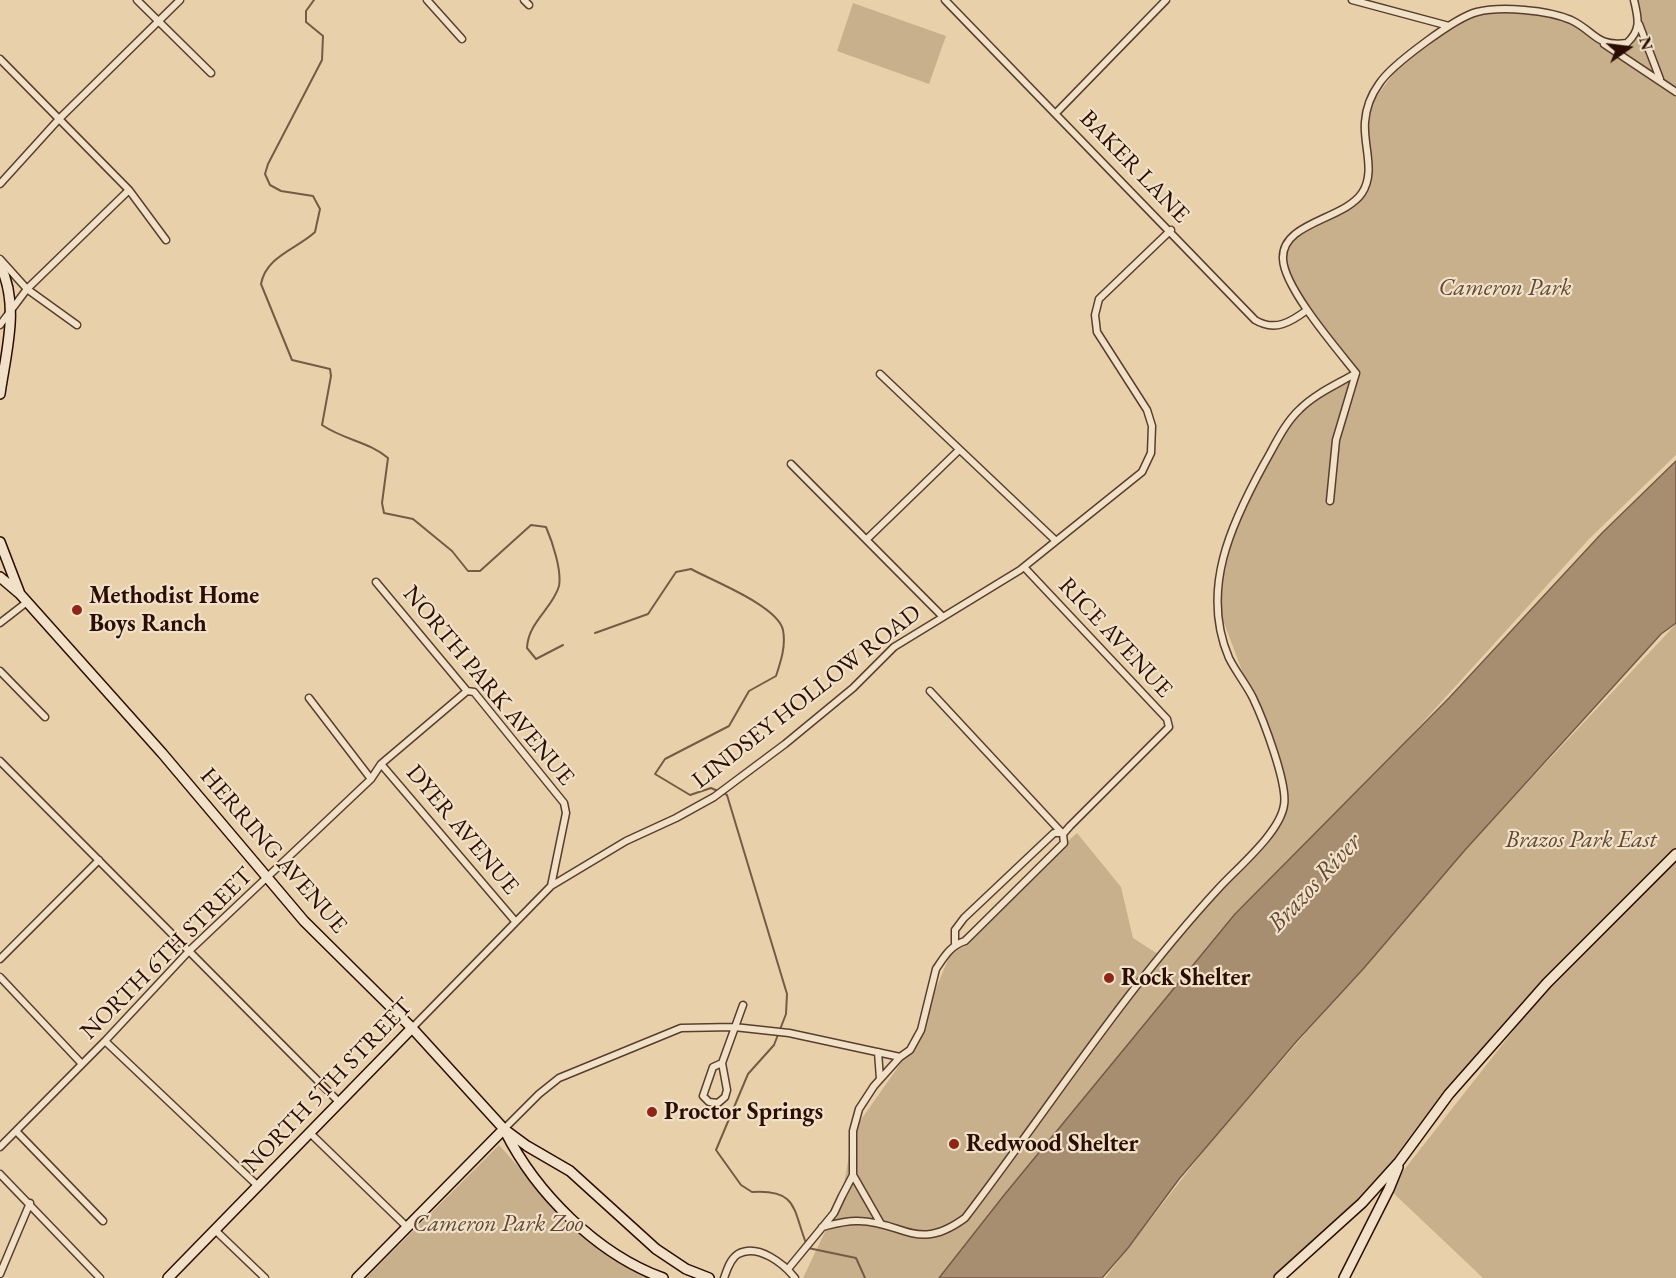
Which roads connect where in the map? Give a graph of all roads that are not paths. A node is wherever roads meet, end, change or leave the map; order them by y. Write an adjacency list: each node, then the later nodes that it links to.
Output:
1 (137, 0): 8 (street)
2 (180, 0): 8 (street)
3 (427, 0): 11 (street)
4 (945, 0): 17 (street, BAKER LANE)
5 (1166, 0): 17 (street)
6 (1352, 0): 10 (street)
7 (1634, 0): 9 (street)
8 (158, 20): 14 (street); 18 (street)
9 (1639, 23): 12 (street); 15 (street)
10 (1449, 26): 12 (street); 26 (street)
11 (462, 39)
12 (1603, 43): 15 (street)
13 (0, 59): 18 (street)
14 (211, 73)
15 (1660, 80): 16 (street)
16 (1676, 92)
17 (1056, 113): 21 (street, BAKER LANE)
18 (59, 119): 19 (street); 20 (street)
19 (0, 184)
20 (129, 190): 22 (street); 25 (street)
21 (1171, 231): 26 (street, BAKER LANE); 37 (street, LINDSEY HOLLOW ROAD)
22 (166, 240)
23 (0, 259): 25 (street)
24 (0, 265): 27 (main road)
25 (27, 289): 27 (street); 29 (street)
26 (1307, 310): 30 (street)
27 (11, 314): 28 (street); 32 (main road)
28 (0, 325)
29 (77, 325)
30 (1356, 373): 35 (street); 84 (street)
31 (880, 374): 33 (street)
32 (0, 394)
33 (958, 451): 36 (street); 37 (street)
34 (791, 464): 36 (street)
35 (1330, 501)
36 (867, 539): 44 (street)
37 (1056, 541): 39 (street, LINDSEY HOLLOW ROAD)
38 (0, 542): 42 (main road, HERRING AVENUE)
39 (1024, 567): 44 (street, LINDSEY HOLLOW ROAD); 54 (street, RICE AVENUE)
40 (0, 577): 42 (main road, HERRING AVENUE)
41 (376, 582): 47 (street, NORTH PARK AVENUE)
42 (20, 594): 43 (main road, HERRING AVENUE)
43 (27, 602): 45 (street); 57 (main road, HERRING AVENUE)
44 (942, 616): 58 (street, LINDSEY HOLLOW ROAD)
45 (0, 623)
46 (0, 671): 50 (street)
47 (467, 691): 52 (street, NORTH 6TH STREET); 58 (street, NORTH PARK AVENUE)
48 (930, 691): 54 (street)
49 (309, 698): 53 (street, DYER AVENUE)
50 (45, 717)
51 (0, 761): 56 (street)
52 (381, 764): 53 (street, NORTH 6TH STREET); 59 (street, DYER AVENUE)
53 (371, 779): 57 (street, NORTH 6TH STREET)
54 (1063, 834): 60 (street); 60 (street)
55 (1676, 854): 78 (main road)
56 (99, 860): 61 (street); 62 (street)
57 (268, 878): 61 (street, NORTH 6TH STREET); 66 (main road, HERRING AVENUE)
58 (551, 886): 59 (street, LINDSEY HOLLOW ROAD)
59 (515, 921): 66 (street, NORTH 5TH STREET)
60 (955, 943): 69 (street)
61 (189, 951): 67 (street, NORTH 6TH STREET); 73 (street)
62 (0, 959)
63 (0, 977): 71 (street)
64 (743, 1005): 65 (street)
65 (734, 1027): 68 (street); 70 (street); 74 (street)
66 (412, 1028): 73 (main road, NORTH 5TH STREET); 74 (main road, HERRING AVENUE)
67 (105, 1041): 71 (street, NORTH 6TH STREET); 81 (street)
68 (878, 1052): 69 (street); 72 (street)
69 (900, 1057): 72 (street)
70 (722, 1063): 70 (street)
71 (82, 1064): 75 (street, NORTH 6TH STREET)
72 (880, 1079): 80 (street)
73 (339, 1102): 76 (main road, NORTH 5TH STREET)
74 (504, 1129): 85 (main road); 94 (main road, HERRING AVENUE); 95 (main road, HERRING AVENUE)
75 (16, 1131): 77 (street, NORTH 6TH STREET); 83 (street)
76 (309, 1133): 81 (main road, NORTH 5TH STREET); 85 (street)
77 (0, 1147)
78 (1400, 1162): 98 (main road); 99 (main road)
79 (0, 1174): 82 (street)
80 (853, 1175): 84 (street); 86 (street)
81 (258, 1186): 87 (main road, NORTH 5TH STREET)
82 (30, 1203): 89 (street); 90 (street)
83 (103, 1221)
84 (881, 1224): 86 (street)
85 (407, 1227): 93 (main road)
86 (822, 1227): 88 (street)
87 (215, 1230): 91 (main road, NORTH 5TH STREET); 92 (street)
88 (788, 1269): 96 (street); 97 (street)
89 (0, 1274)
90 (100, 1278)
91 (168, 1278)
92 (265, 1278)
93 (357, 1278)
94 (663, 1278)
95 (709, 1278)
96 (724, 1278)
97 (795, 1278)
98 (1279, 1278)
99 (1344, 1278)

